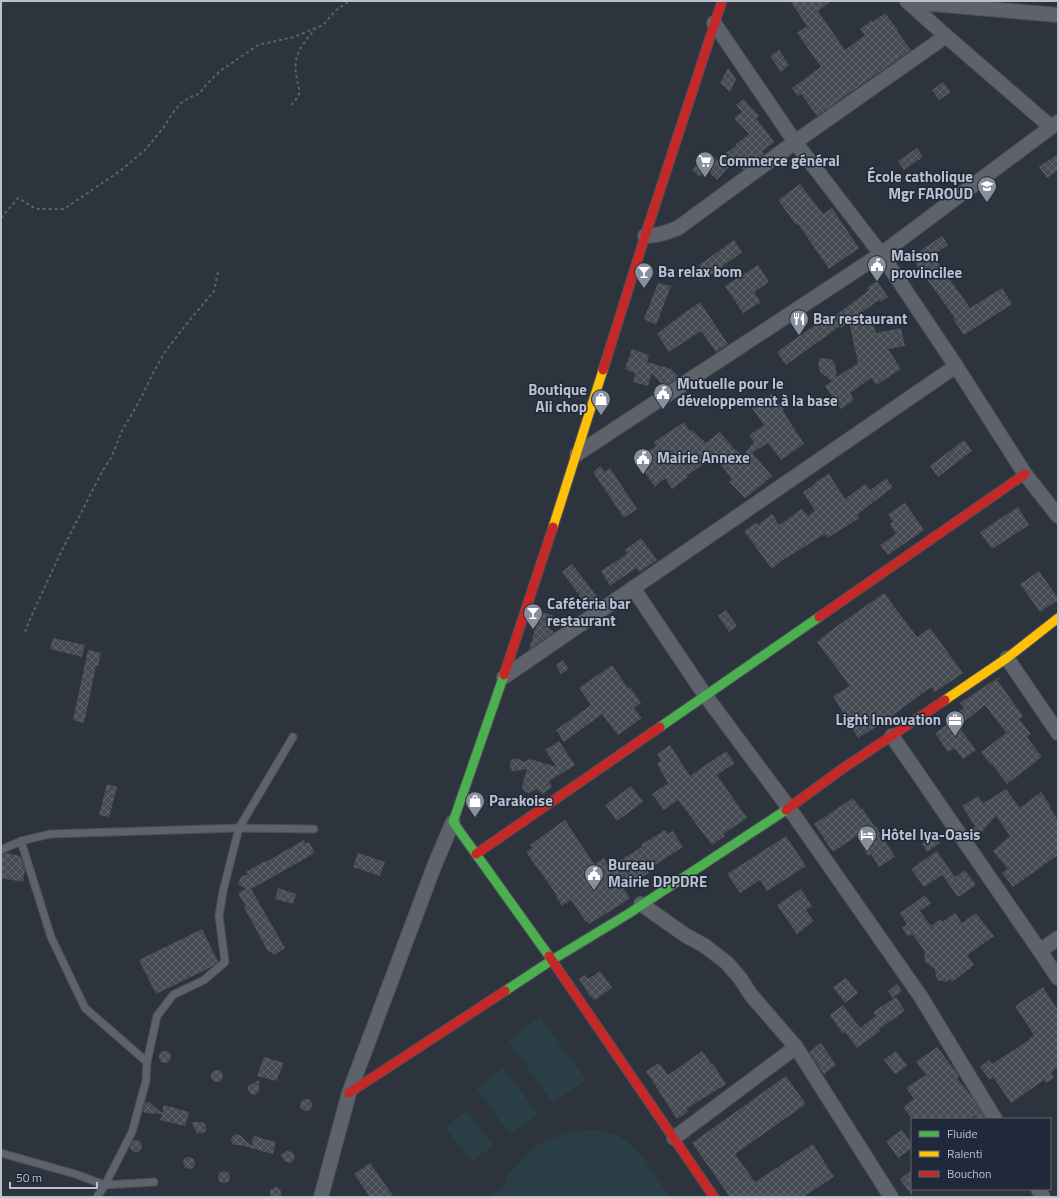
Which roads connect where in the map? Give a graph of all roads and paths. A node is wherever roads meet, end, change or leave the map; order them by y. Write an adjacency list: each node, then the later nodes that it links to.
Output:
1 (349, 1): 6 (path)
2 (722, 1): 5 (street)
3 (908, 1): 4 (street); 7 (street)
4 (1058, 15)
5 (714, 23): 10 (street); 12 (street)
6 (316, 28): 8 (path); 11 (path)
7 (946, 36): 9 (street); 10 (street)
8 (291, 105)
9 (1054, 124): 13 (street)
10 (795, 142): 12 (street); 13 (street)
11 (1, 218)
12 (645, 236): 16 (street)
13 (881, 254): 15 (street); 16 (street)
14 (218, 272): 21 (path)
15 (956, 366): 17 (street); 19 (street)
16 (578, 454): 23 (street)
17 (1025, 474): 18 (street); 24 (street)
18 (1058, 516)
19 (633, 588): 23 (street); 24 (street)
20 (1058, 618): 22 (street)
21 (25, 632)
22 (1007, 658): 25 (street); 26 (street)
23 (504, 677): 29 (street)
24 (705, 695): 28 (street); 34 (street)
25 (1058, 733)
26 (892, 736): 28 (street); 37 (street)
27 (293, 737): 30 (lane)
28 (789, 808): 35 (street); 43 (street)
29 (453, 822): 34 (street); 42 (street)
30 (239, 828): 31 (lane); 32 (lane); 41 (lane)
31 (314, 829)
32 (21, 841): 33 (lane); 41 (lane)
33 (1, 850)
34 (476, 854): 38 (street)
35 (641, 904): 38 (street); 40 (street)
36 (1058, 938): 37 (street)
37 (1040, 951): 39 (street)
38 (552, 960): 42 (street); 44 (street)
39 (1058, 978)
40 (796, 1047): 44 (street); 51 (street)
41 (147, 1062): 47 (lane)
42 (349, 1093): 48 (street)
43 (994, 1118)
44 (674, 1138): 50 (street)
45 (1, 1153): 47 (lane)
46 (154, 1182): 47 (lane)
47 (106, 1185): 49 (lane)
48 (326, 1194)
49 (97, 1197)
50 (714, 1197)
51 (890, 1197)

